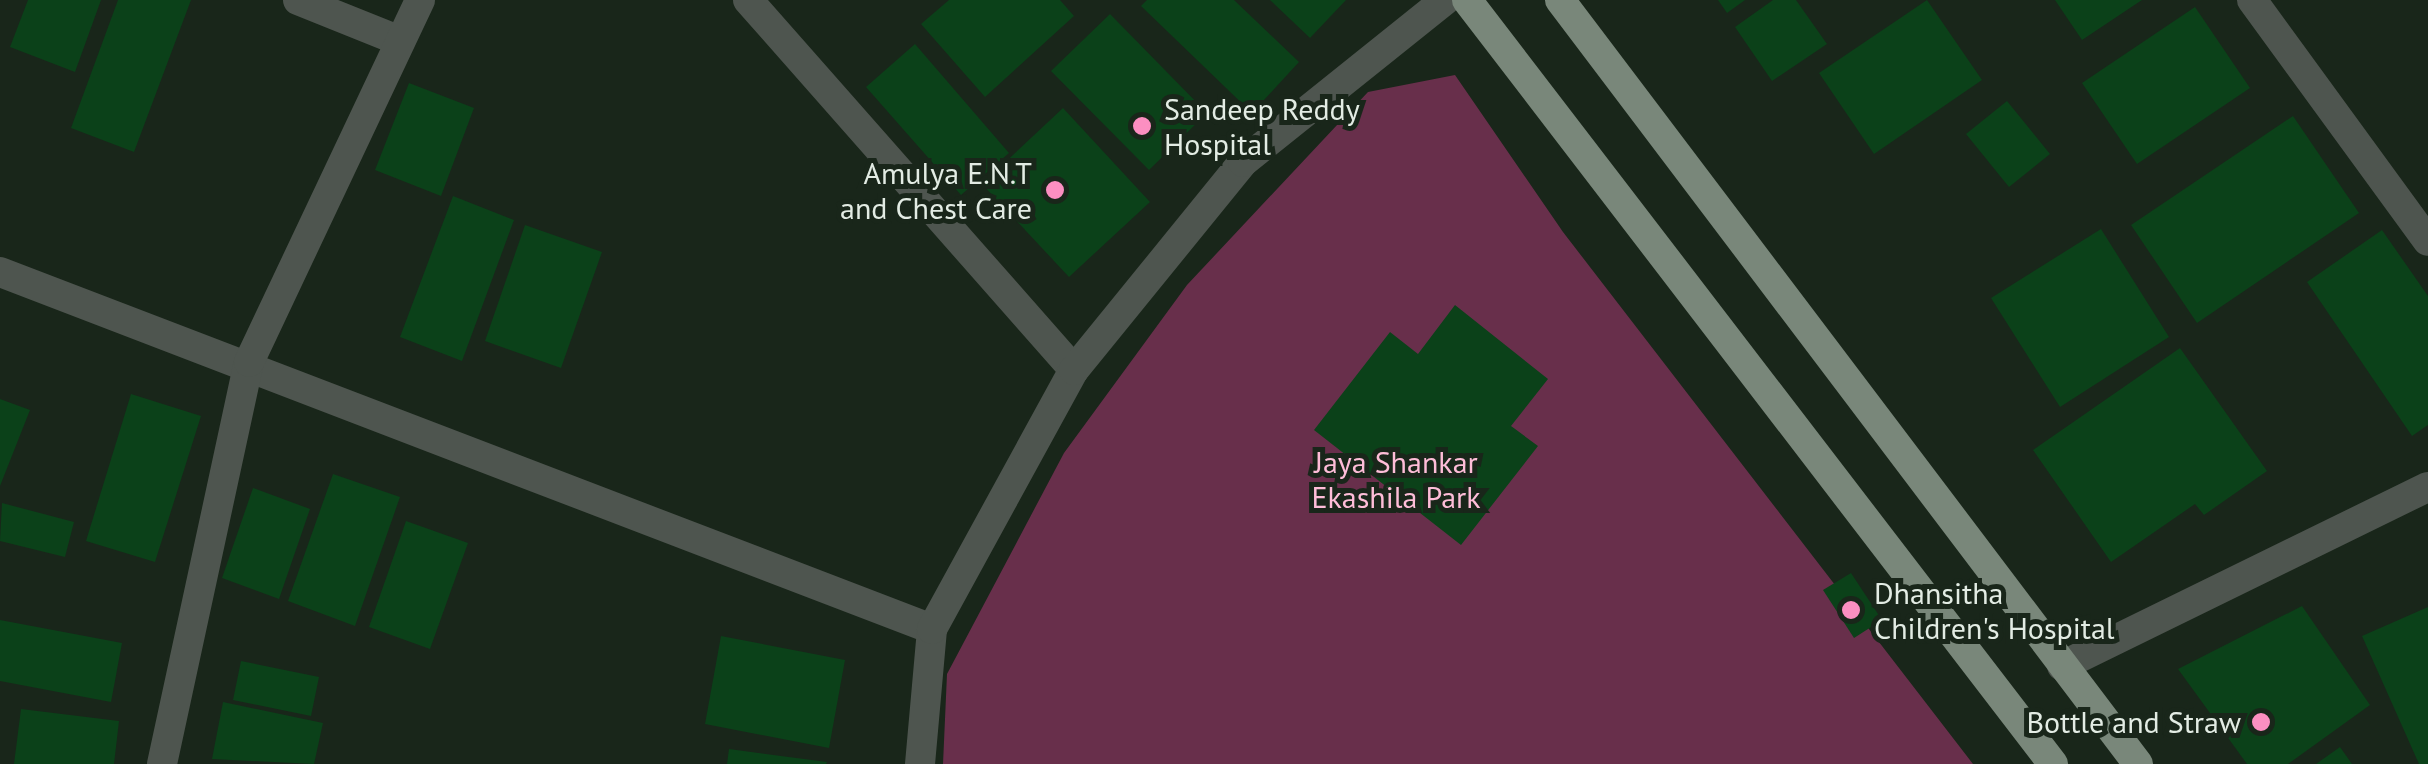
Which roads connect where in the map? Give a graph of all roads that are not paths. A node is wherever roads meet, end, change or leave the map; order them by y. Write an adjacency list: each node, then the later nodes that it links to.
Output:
1 (298, 0): 8 (street)
2 (420, 0): 8 (street)
3 (748, 0): 12 (street)
4 (1445, 0): 12 (street)
5 (1466, 0): 18 (main road)
6 (1560, 0): 15 (main road)
7 (2252, 0): 9 (street)
8 (400, 41): 11 (street)
9 (2428, 241)
10 (0, 272): 11 (street)
11 (249, 362): 14 (street); 16 (street)
12 (1074, 370): 14 (street)
13 (2428, 487): 15 (street)
14 (932, 629): 17 (street)
15 (2062, 666): 19 (main road)
16 (162, 764)
17 (920, 764)
18 (2053, 764)
19 (2138, 764)

